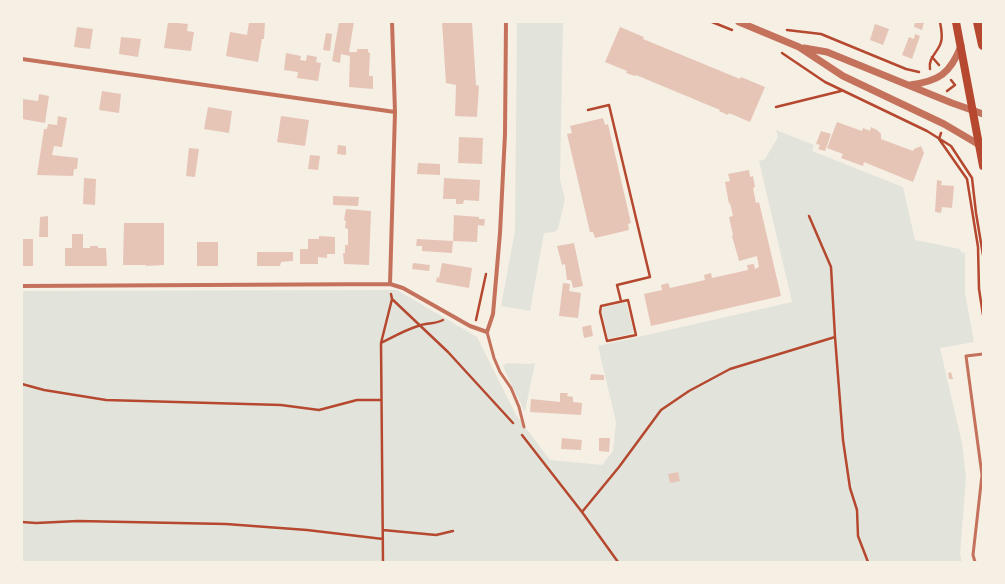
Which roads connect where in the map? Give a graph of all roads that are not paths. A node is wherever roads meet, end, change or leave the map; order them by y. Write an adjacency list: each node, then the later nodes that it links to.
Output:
1 (392, 22): 12 (street)
2 (506, 22): 18 (street)
3 (739, 22): 8 (street)
4 (956, 22): 6 (main road)
5 (978, 22): 7 (main road)
6 (961, 46): 10 (street); 11 (main road)
7 (983, 46)
8 (799, 47): 10 (street); 14 (street)
9 (22, 59): 12 (street)
10 (907, 85): 11 (street)
11 (973, 111): 13 (street); 14 (main road)
12 (395, 112): 16 (street)
13 (983, 114)
14 (981, 147): 15 (main road)
15 (983, 166)
16 (390, 284): 17 (street); 18 (street)
17 (22, 286)
18 (487, 332): 20 (lane)
19 (983, 354): 21 (lane)
20 (524, 427)
21 (975, 562)

